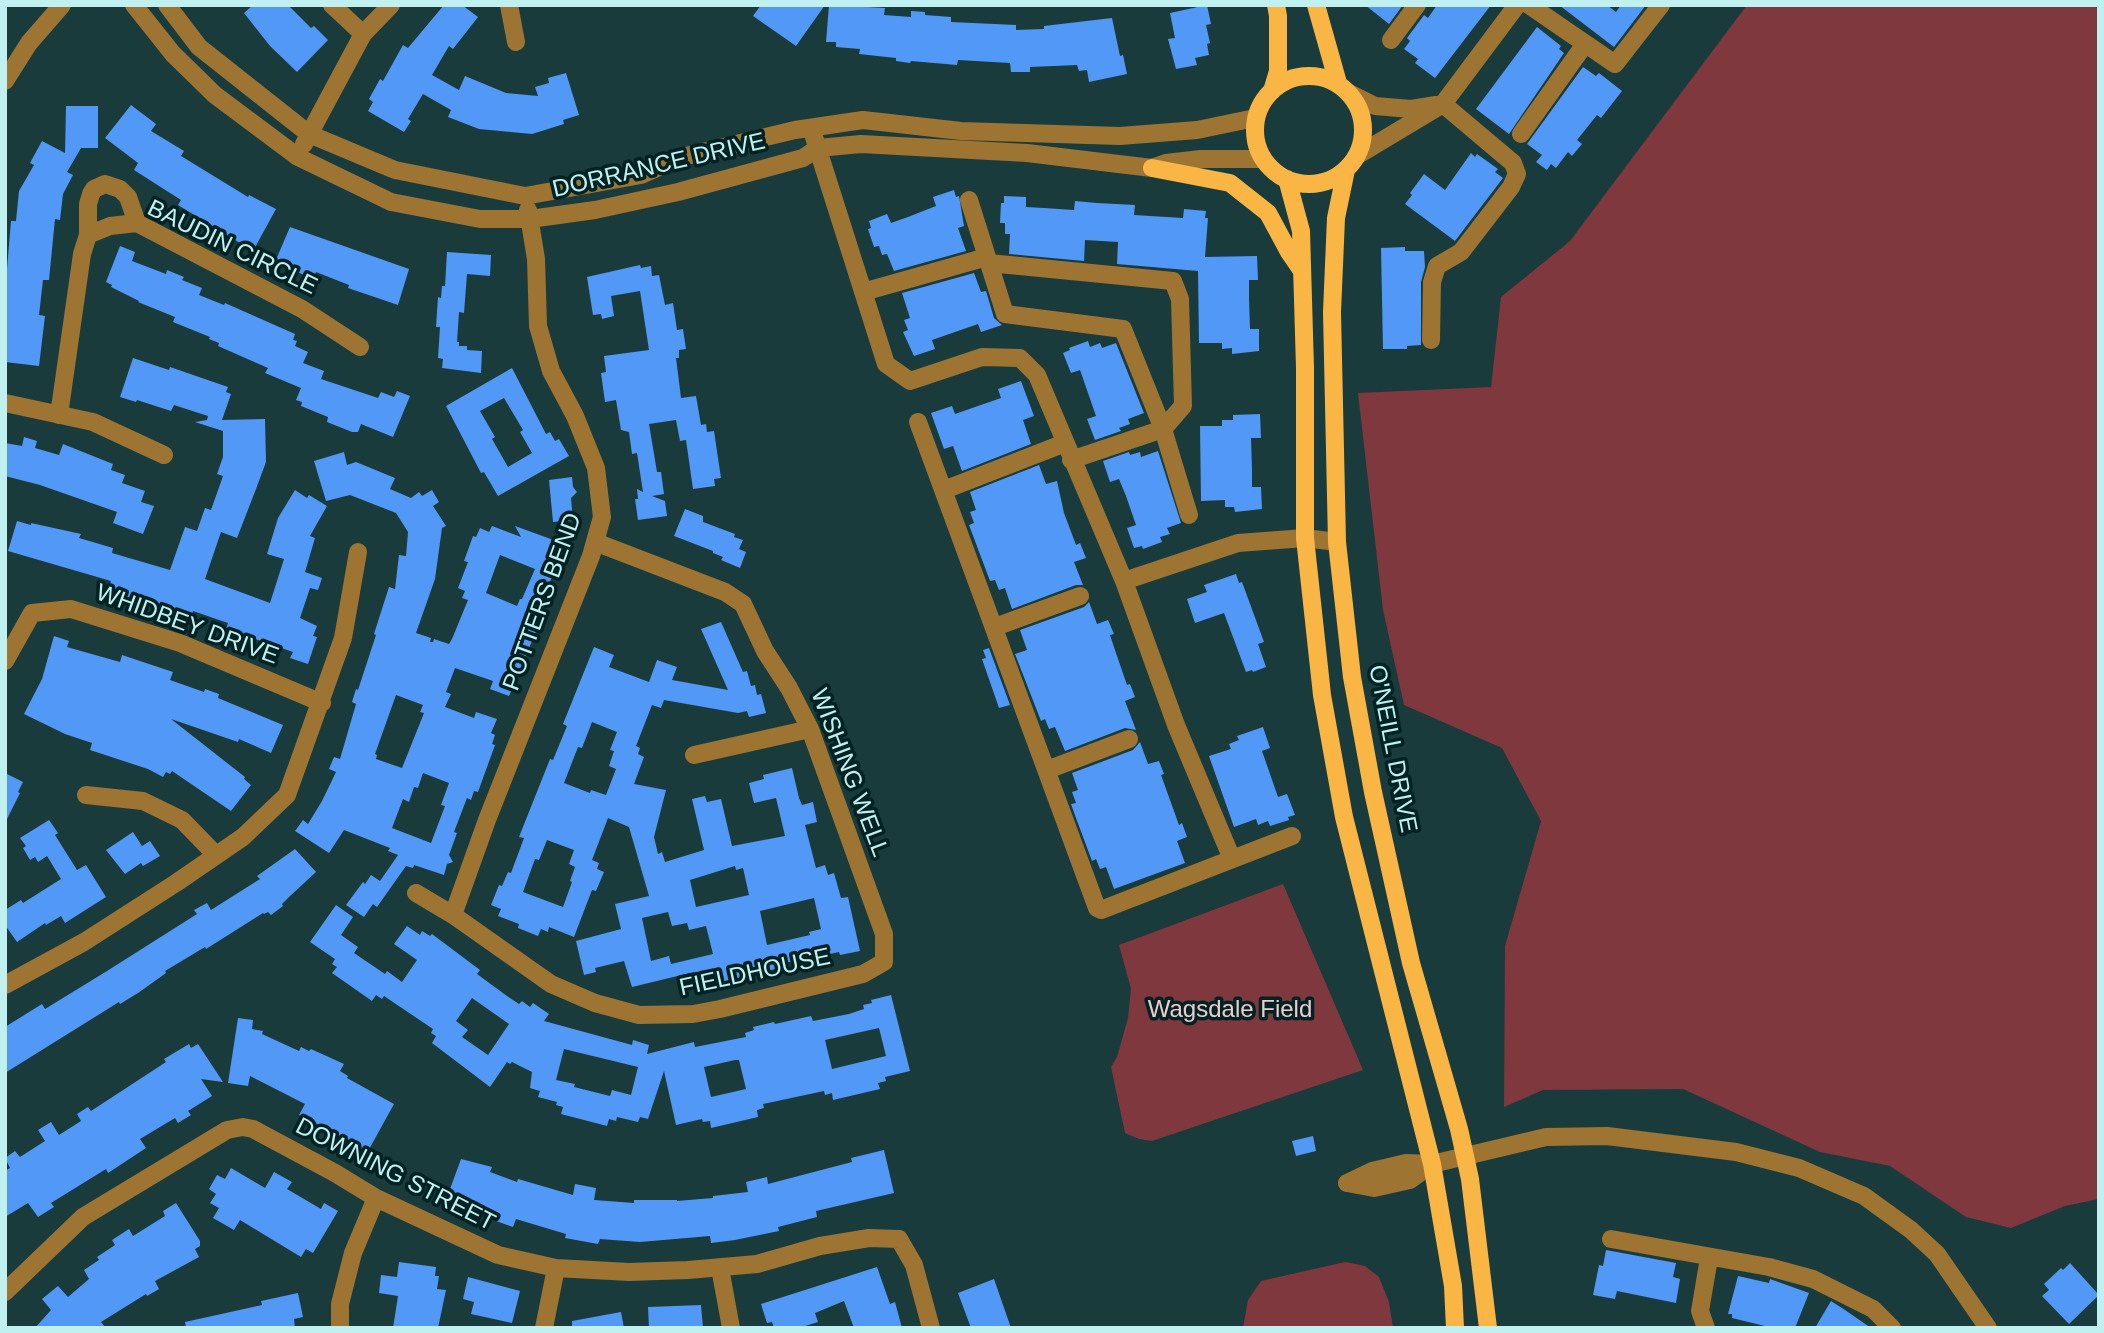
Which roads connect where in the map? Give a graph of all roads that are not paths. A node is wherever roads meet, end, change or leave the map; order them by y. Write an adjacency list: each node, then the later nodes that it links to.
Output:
1 (62, 5): 17 (street)
2 (134, 5): 27 (street, DORRANCE DRIVE)
3 (167, 5): 23 (street, DORRANCE DRIVE)
4 (332, 5): 13 (street)
5 (391, 5): 13 (street)
6 (509, 5): 15 (street)
7 (1276, 5): 19 (main road)
8 (1316, 5): 18 (main road)
9 (1417, 5): 14 (street)
10 (1517, 5): 20 (street)
11 (1530, 5): 16 (street)
12 (1661, 5): 16 (street)
13 (363, 34): 23 (street)
14 (1391, 40)
15 (516, 42)
16 (1585, 44): 24 (street)
17 (5, 81)
18 (1344, 88): 19 (main road); 20 (street); 26 (main road)
19 (1272, 91): 21 (main road)
20 (1443, 104): 26 (street); 40 (street)
21 (1255, 118): 22 (street, DORRANCE DRIVE); 28 (main road)
22 (812, 128): 25 (street); 32 (street, DORRANCE DRIVE)
23 (309, 134): 27 (street); 32 (street, DORRANCE DRIVE)
24 (1521, 134)
25 (818, 148): 29 (street, DORRANCE DRIVE); 34 (street, DORRANCE DRIVE); 39 (street)
26 (1358, 155): 30 (main road, O'NEILL DRIVE)
27 (298, 157): 34 (street, DORRANCE DRIVE)
28 (1263, 159): 29 (street, DORRANCE DRIVE); 31 (main road)
29 (1152, 168): 38 (main road)
30 (1346, 170): 31 (main road, O'NEILL DRIVE); 52 (main road, O'NEILL DRIVE)
31 (1287, 179): 38 (main road)
32 (526, 196): 34 (street, POTTERS BEND)
33 (969, 200): 37 (street)
34 (530, 219): 51 (street, POTTERS BEND)
35 (137, 223): 36 (street, BAUDIN CIRCLE); 36 (street); 41 (street, BAUDIN CIRCLE)
36 (88, 235): 43 (street)
37 (988, 260): 39 (street); 45 (street); 45 (street)
38 (1302, 271): 50 (main road)
39 (863, 292): 46 (street)
40 (1431, 340)
41 (360, 347)
42 (5, 403): 43 (street)
43 (59, 415): 47 (street)
44 (918, 422): 48 (street)
45 (1163, 429): 46 (street); 49 (street)
46 (1068, 451): 48 (street); 54 (street)
47 (164, 455)
48 (944, 490): 56 (street)
49 (1189, 515)
50 (1305, 538): 52 (street); 54 (street); 72 (main road)
51 (595, 541): 59 (street, WISHING WELL); 68 (street, POTTERS BEND)
52 (1337, 542): 71 (main road, O'NEILL DRIVE)
53 (358, 552): 58 (street)
54 (1124, 581): 66 (street)
55 (1080, 596): 56 (street)
56 (995, 627): 62 (street)
57 (5, 661): 58 (street, WHIDBEY DRIVE)
58 (322, 703): 65 (street)
59 (810, 729): 61 (street); 69 (street, WISHING WELL)
60 (1129, 738): 62 (street)
61 (694, 755)
62 (1047, 771): 66 (street)
63 (86, 795): 65 (street)
64 (1292, 836): 66 (street)
65 (216, 855): 70 (street)
66 (1232, 859)
67 (416, 893): 68 (street, FIELDHOUSE)
68 (453, 915): 69 (street, FIELDHOUSE)
69 (884, 962)
70 (5, 985)
71 (1464, 1155): 72 (street); 84 (main road, O'NEILL DRIVE); 87 (street)
72 (1432, 1164): 83 (main road)
73 (376, 1198): 76 (street, DOWNING STREET); 78 (street, DOWNING STREET); 79 (street)
74 (1611, 1239): 75 (street)
75 (1709, 1258): 85 (street); 86 (street)
76 (556, 1268): 77 (street, DOWNING STREET); 80 (street)
77 (720, 1268): 81 (street); 82 (street, DOWNING STREET)
78 (5, 1292)
79 (340, 1328)
80 (544, 1328)
81 (731, 1328)
82 (931, 1328)
83 (1455, 1328)
84 (1488, 1328)
85 (1706, 1328)
86 (1892, 1328)
87 (1989, 1328)

